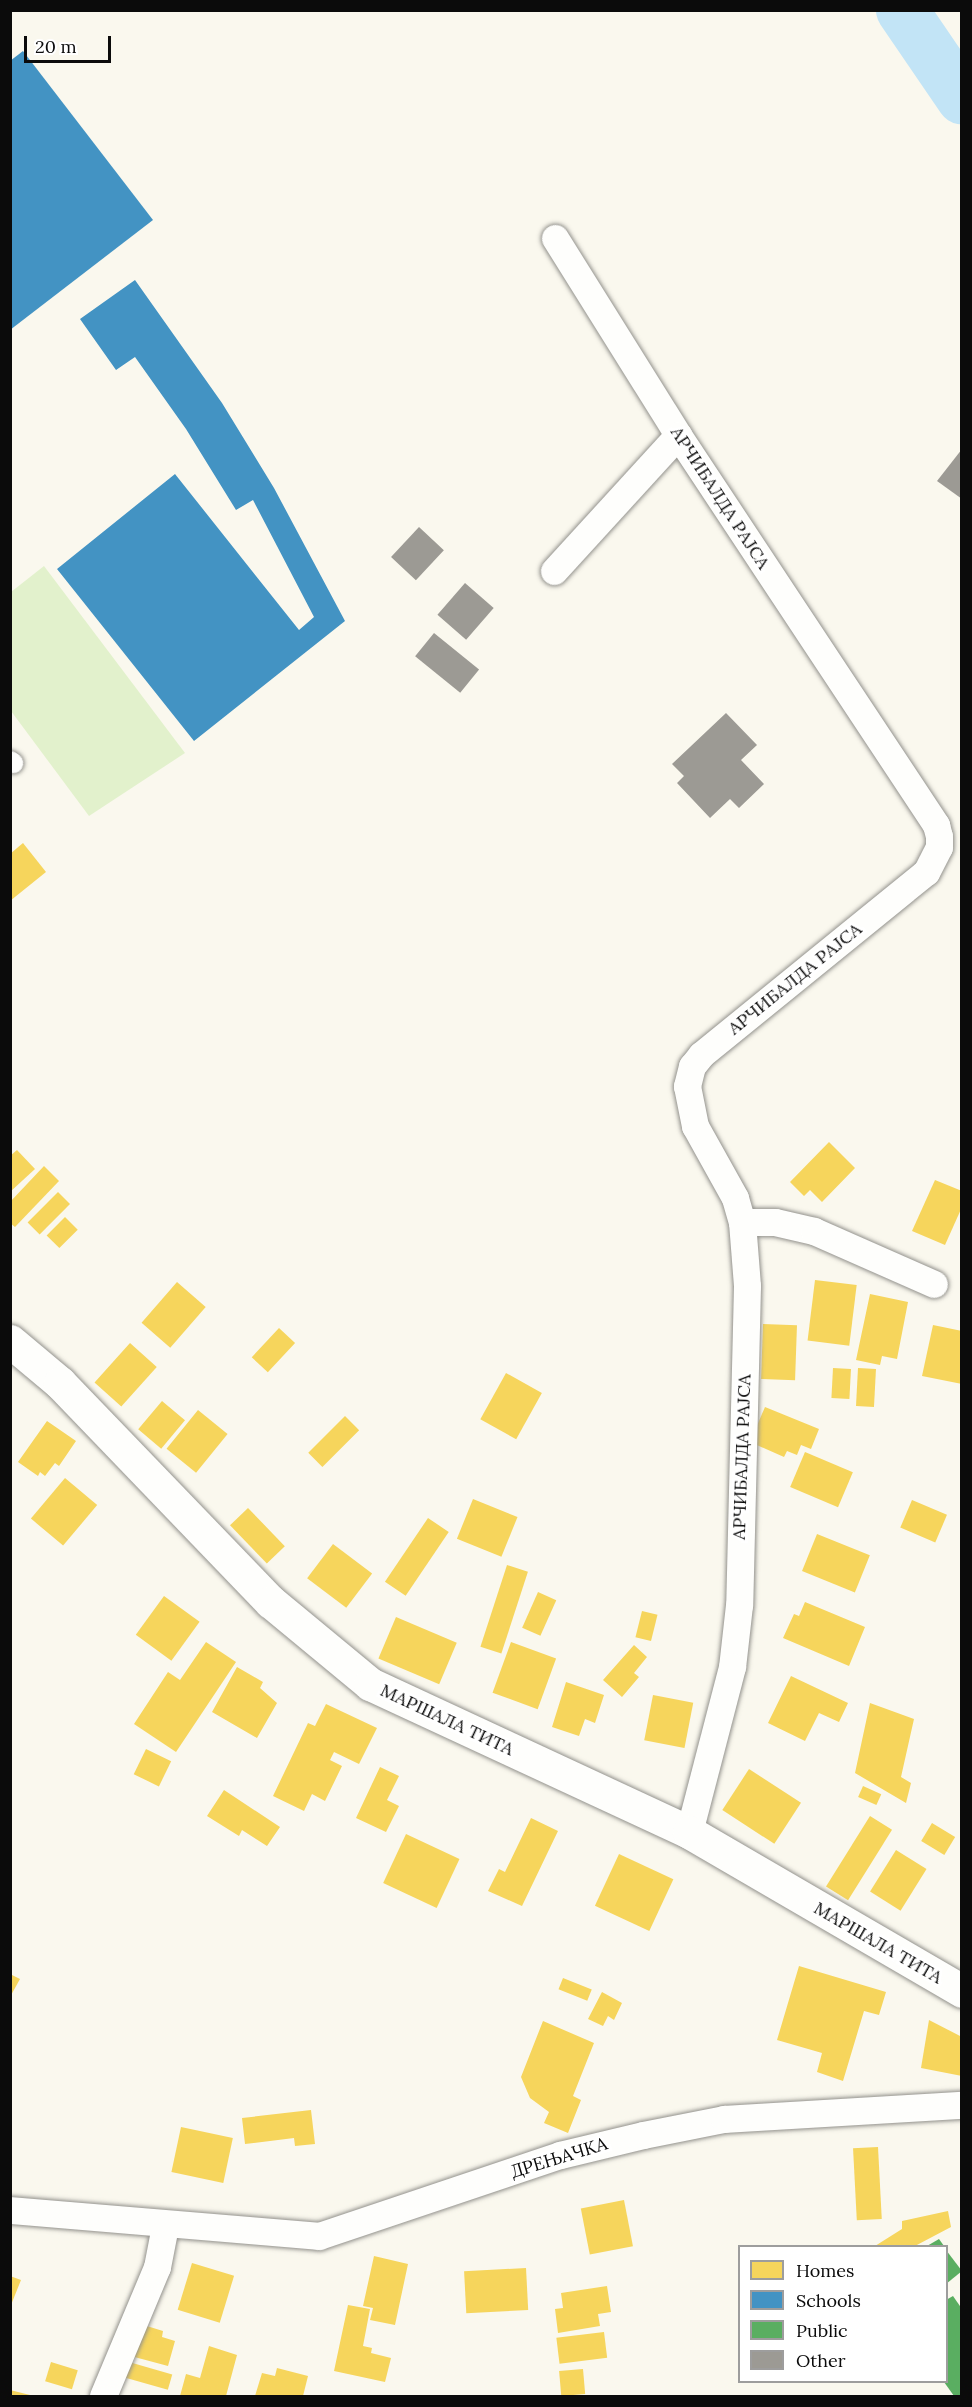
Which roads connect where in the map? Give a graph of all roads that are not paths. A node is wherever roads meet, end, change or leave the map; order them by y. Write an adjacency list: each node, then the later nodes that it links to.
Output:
1 (555, 237): 2 (street, АРЧИБАЛДА РАЈСА)
2 (678, 435): 3 (street); 4 (street, АРЧИБАЛДА РАЈСА)
3 (554, 571)
4 (742, 1221): 5 (street); 7 (street, АРЧИБАЛДА РАЈСА)
5 (934, 1284)
6 (10, 1341): 7 (street, МАРШАЛА ТИТА)
7 (689, 1832): 8 (street, МАРШАЛА ТИТА)
8 (962, 1991)
9 (962, 2105): 11 (street, ДРЕЊАЧКА)
10 (10, 2210): 11 (street, ДРЕЊАЧКА)
11 (165, 2226): 12 (street)
12 (103, 2397)

